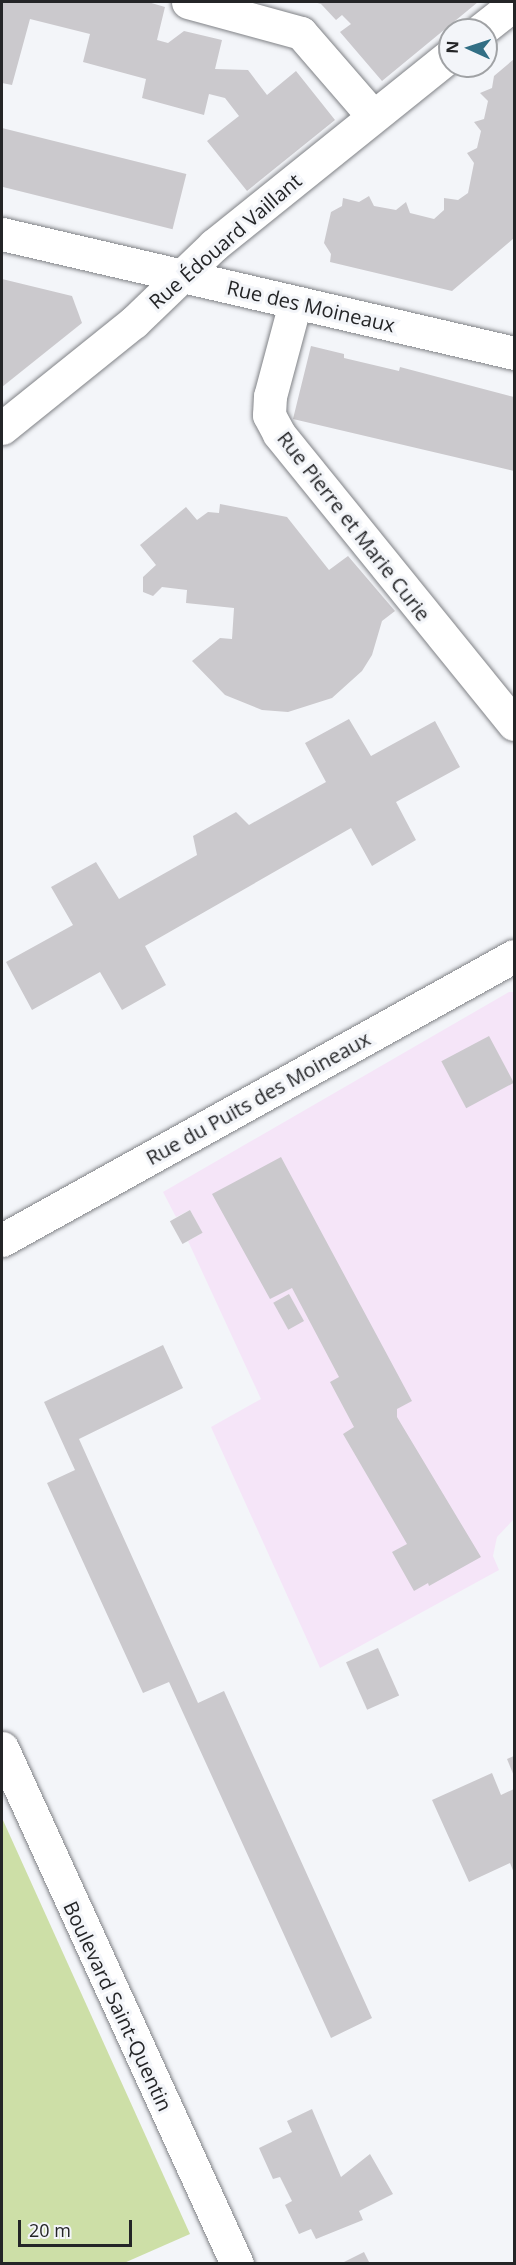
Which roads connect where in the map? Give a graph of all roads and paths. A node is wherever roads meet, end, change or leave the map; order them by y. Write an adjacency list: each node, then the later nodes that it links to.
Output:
1 (188, 2): 5 (street)
2 (514, 4): 3 (street)
3 (496, 18)
4 (438, 65): 5 (street, Rue Édouard Vaillant)
5 (373, 116): 7 (street, Rue Édouard Vaillant)
6 (2, 234): 7 (street, Rue des Moineaux)
7 (178, 276): 8 (street, Rue des Moineaux); 10 (street, Rue Édouard Vaillant)
8 (295, 303): 9 (street, Rue des Moineaux); 11 (street, Rue Pierre et Marie Curie)
9 (514, 353)
10 (2, 428)
11 (514, 724)
12 (514, 956): 13 (street, Rue du Puits des Moineaux)
13 (2, 1240)
14 (2, 1748): 15 (street, Boulevard Saint-Quentin)
15 (237, 2264)

